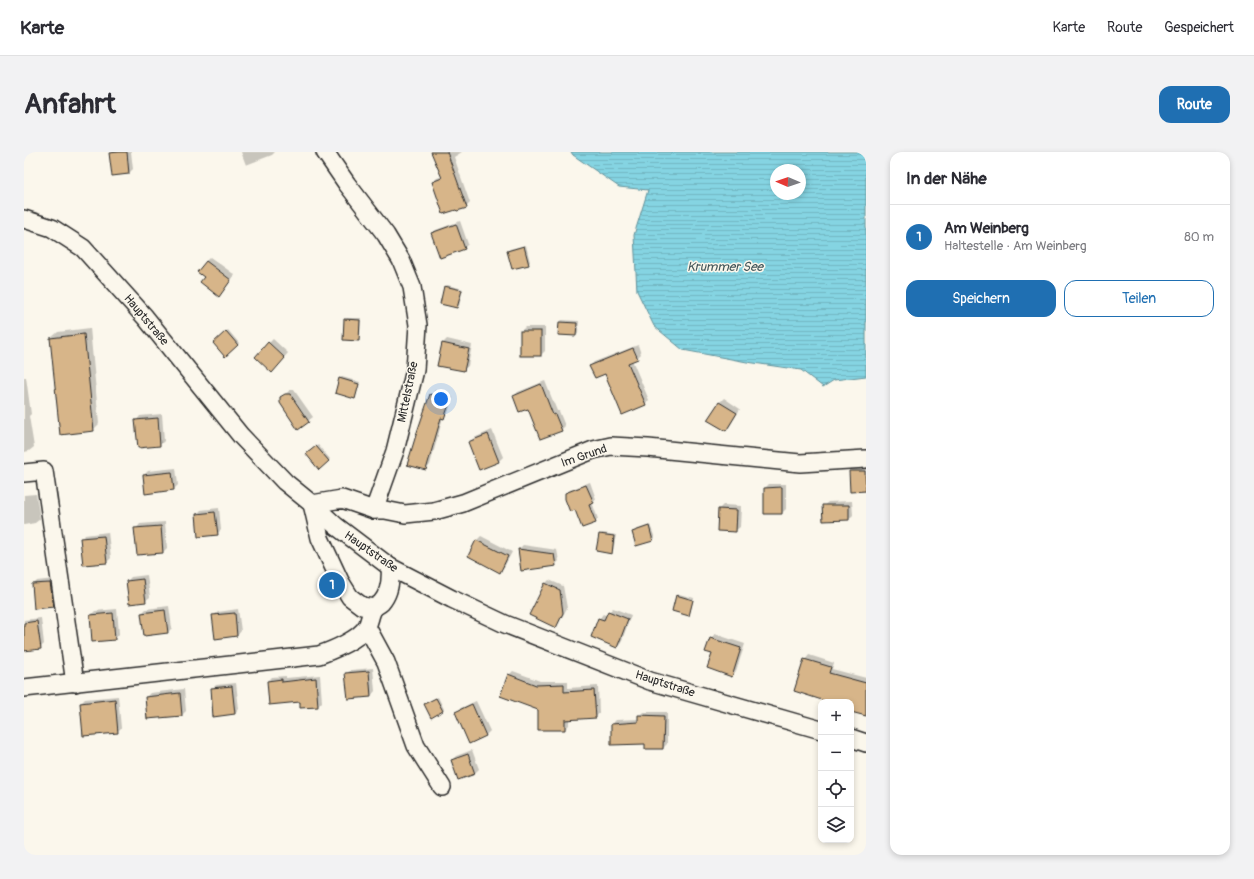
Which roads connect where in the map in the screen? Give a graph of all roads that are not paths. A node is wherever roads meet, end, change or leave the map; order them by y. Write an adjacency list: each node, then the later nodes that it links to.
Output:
1 (325, 152): 6 (street, Mittelstraße)
2 (24, 219): 5 (street, Hauptstraße)
3 (866, 459): 6 (street, Im Grund)
4 (24, 473): 10 (street)
5 (312, 504): 6 (street, Im Grund); 7 (street, Hauptstraße); 8 (street)
6 (374, 510)
7 (390, 567): 8 (street); 12 (street, Hauptstraße)
8 (374, 608): 9 (street)
9 (367, 627): 10 (street); 15 (street)
10 (75, 683): 11 (street)
11 (24, 688)
12 (818, 729)
13 (854, 739): 14 (street)
14 (866, 743)
15 (442, 787)

